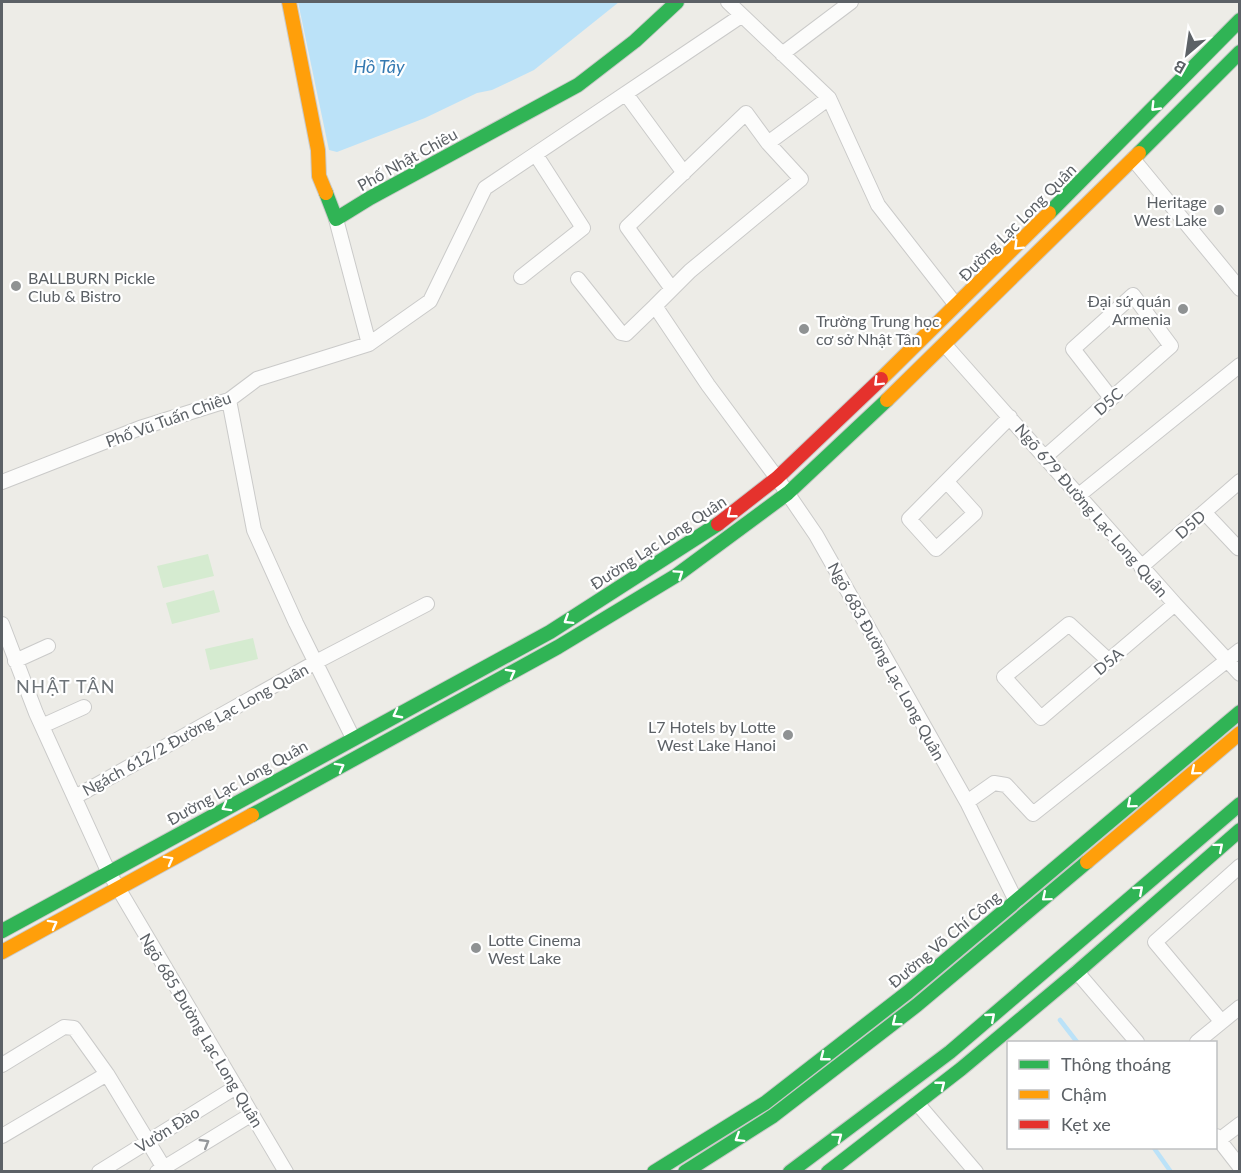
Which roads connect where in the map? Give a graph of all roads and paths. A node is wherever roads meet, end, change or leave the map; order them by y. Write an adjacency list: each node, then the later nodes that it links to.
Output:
1 (290, 2): 15 (main road)
2 (677, 2): 15 (main road, Phố Nhật Chiêu)
3 (728, 2): 5 (street)
4 (851, 2): 8 (street)
5 (741, 16): 8 (street); 9 (street, Phố Vũ Tuấn Chiêu)
6 (1239, 20): 20 (main road, Đường Lạc Long Quân, one-way to 20)
7 (1239, 52): 13 (main road, Đường Lạc Long Quân)
8 (782, 54): 10 (street)
9 (626, 94): 12 (street, Phố Vũ Tuấn Chiêu); 14 (street)
10 (828, 98): 11 (street); 20 (street)
11 (768, 143): 14 (street); 18 (street)
12 (536, 155): 16 (street); 22 (street, Phố Vũ Tuấn Chiêu)
13 (1134, 159): 19 (street); 23 (main road, Đường Lạc Long Quân)
14 (684, 173): 18 (street)
15 (336, 219): 22 (street)
16 (520, 277)
17 (578, 279): 21 (street)
18 (672, 289): 21 (street)
19 (1239, 290)
20 (956, 305): 29 (main road, Đường Lạc Long Quân, one-way to 29)
21 (655, 306): 29 (street, Ngõ 683 Đường Lạc Long Quân)
22 (369, 344): 26 (street, Phố Vũ Tuấn Chiêu)
23 (945, 345): 27 (street, Ngõ 679 Đường Lạc Long Quân); 33 (main road, Đường Lạc Long Quân)
24 (1239, 365): 34 (street)
25 (1111, 398): 25 (street, D5C); 28 (street, D5C)
26 (229, 400): 31 (street, Phố Vũ Tuấn Chiêu); 46 (street)
27 (1010, 417): 28 (street, Ngõ 679 Đường Lạc Long Quân); 32 (street)
28 (1045, 457): 34 (street, Ngõ 679 Đường Lạc Long Quân)
29 (777, 478): 33 (street, Ngõ 683 Đường Lạc Long Quân); 52 (main road, Đường Lạc Long Quân, one-way to 52)
30 (1239, 481): 35 (street, D5D)
31 (2, 482)
32 (947, 482): 32 (street)
33 (788, 493): 54 (street, Ngõ 683 Đường Lạc Long Quân); 59 (main road, Đường Lạc Long Quân, one-way to 33)
34 (1079, 495): 37 (street, Ngõ 679 Đường Lạc Long Quân)
35 (1204, 513): 36 (street); 37 (street, D5D)
36 (1239, 547)
37 (1141, 567): 39 (street, Ngõ 679 Đường Lạc Long Quân)
38 (427, 604): 46 (street, Ngách 612/2 Đường Lạc Long Quân)
39 (1175, 604): 43 (street, D5A); 45 (street, Ngõ 679 Đường Lạc Long Quân)
40 (2, 624): 44 (street)
41 (48, 646): 44 (street)
42 (1239, 650): 45 (street)
43 (1108, 660): 43 (street, D5A)
44 (15, 661): 50 (street)
45 (1227, 661): 47 (street, Ngõ 679 Đường Lạc Long Quân); 54 (street)
46 (316, 662): 52 (street); 53 (street, Ngách 612/2 Đường Lạc Long Quân)
47 (1239, 675)
48 (84, 707): 50 (street)
49 (1239, 712): 60 (main road, Đường Võ Chí Công, one-way to 60)
50 (42, 726): 53 (street)
51 (1239, 734): 63 (main road, Đường Võ Chí Công, one-way to 63)
52 (353, 738): 58 (main road, Đường Lạc Long Quân, one-way to 58)
53 (75, 797): 58 (street)
54 (967, 802): 60 (street, Ngõ 683 Đường Lạc Long Quân)
55 (1239, 804): 85 (main road, one-way to 55)
56 (1239, 830): 65 (main road, one-way to 56)
57 (1239, 866): 67 (street)
58 (108, 871): 59 (street); 61 (main road, Đường Lạc Long Quân)
59 (118, 889): 62 (main road, Đường Lạc Long Quân, one-way to 59); 72 (street, Ngõ 685 Đường Lạc Long Quân)
60 (1016, 901): 64 (main road, Đường Võ Chí Công)
61 (2, 931)
62 (2, 952)
63 (977, 955): 64 (main road); 84 (main road, Đường Võ Chí Công, one-way to 84)
64 (950, 956): 83 (main road, Đường Võ Chí Công, one-way to 83)
65 (1077, 972): 68 (street); 73 (main road, one-way to 65)
66 (1239, 1007): 67 (street)
67 (1221, 1022): 69 (street)
68 (1136, 1041)
69 (1198, 1041)
70 (2, 1065): 71 (street)
71 (107, 1074): 76 (street); 78 (street)
72 (236, 1087): 74 (street, Ngõ 685 Đường Lạc Long Quân); 78 (street, Vườn Đào)
73 (917, 1103): 86 (main road); 87 (street)
74 (252, 1114): 80 (street, Vườn Đào, one-way to 74); 82 (street, Ngõ 685 Đường Lạc Long Quân)
75 (1239, 1124): 77 (street)
76 (2, 1136)
77 (1217, 1138): 79 (street)
78 (148, 1142): 80 (street); 81 (street, Vườn Đào)
79 (1239, 1167)
80 (161, 1170)
81 (99, 1172)
82 (286, 1172)
83 (654, 1172)
84 (685, 1172)
85 (790, 1172)
86 (828, 1172)
87 (976, 1172)

